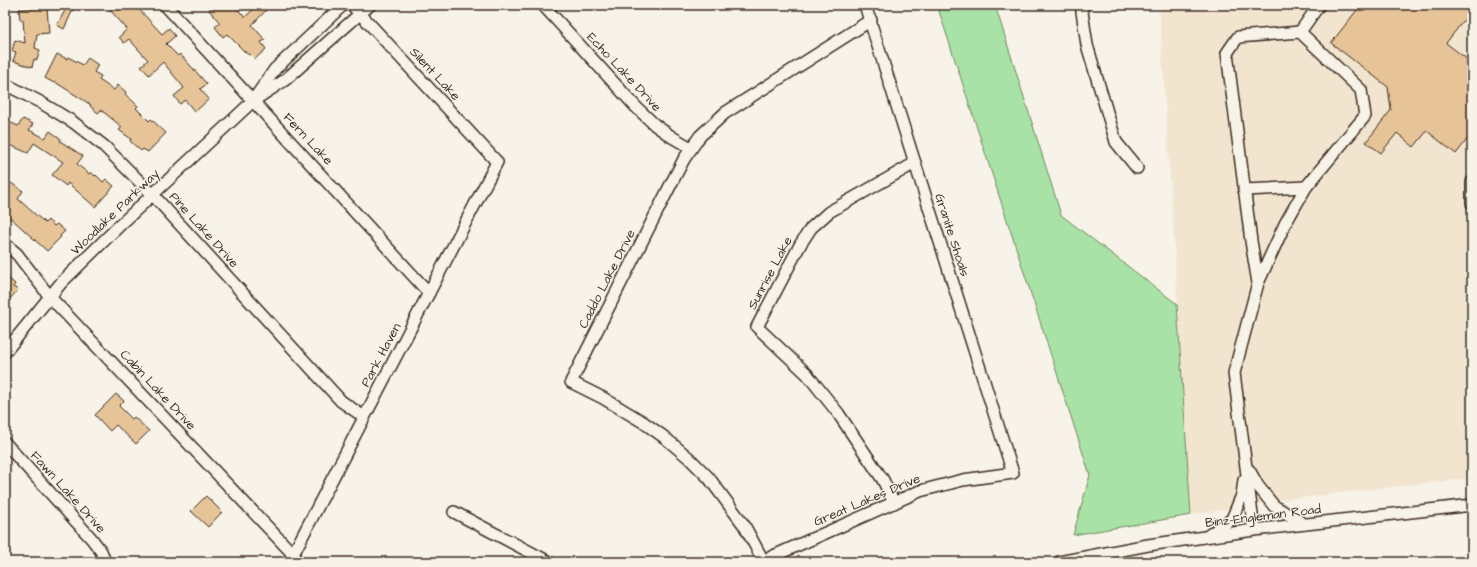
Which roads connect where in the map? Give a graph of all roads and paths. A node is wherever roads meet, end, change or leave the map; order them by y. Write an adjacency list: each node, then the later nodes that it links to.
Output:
1 (165, 5): 13 (street, Fern Lake)
2 (343, 5): 13 (street, Woodlake Parkway)
3 (352, 5): 9 (street, Silent Lake)
4 (370, 5): 9 (street, Woodlake Parkway)
5 (543, 5): 14 (street, Echo Lake Drive)
6 (865, 5): 10 (street, Granite Shoals)
7 (1082, 5): 17 (street)
8 (1319, 5): 11 (street)
9 (360, 14): 13 (street, Woodlake Parkway); 15 (street, Silent Lake)
10 (871, 20): 14 (street, Caddo Lake Drive); 16 (street, Granite Shoals)
11 (1300, 32): 19 (street); 20 (street)
12 (5, 84): 21 (street, Pine Lake Drive)
13 (253, 101): 21 (street, Woodlake Parkway); 25 (street, Fern Lake)
14 (691, 148): 42 (street, Caddo Lake Drive)
15 (497, 162): 25 (street, Park Haven)
16 (914, 163): 31 (street, Granite Shoals); 32 (street, Sunrise Lake)
17 (1137, 168)
18 (1472, 182): 22 (street)
19 (1306, 187): 20 (street); 24 (street)
20 (1244, 190): 24 (street)
21 (153, 195): 26 (street, Woodlake Parkway); 28 (street, Pine Lake Drive)
22 (1472, 203)
23 (5, 244): 26 (street, Cabin Lake Drive)
24 (1258, 283): 30 (street)
25 (429, 293): 28 (street, Park Haven)
26 (50, 297): 27 (street, Woodlake Parkway); 38 (street, Cabin Lake Drive)
27 (5, 352)
28 (364, 417): 38 (street, Park Haven)
29 (5, 443): 40 (street, Fawn Lake Drive)
30 (1246, 463): 35 (street); 36 (street); 37 (street)
31 (1013, 472): 32 (street, Great Lakes Drive)
32 (894, 503): 42 (street, Great Lakes Drive)
33 (1472, 505): 35 (street, Binz-Engleman Road)
34 (454, 512): 41 (street)
35 (1304, 524): 36 (street, Binz-Engleman Road)
36 (1254, 530): 37 (street, Binz-Engleman Road)
37 (1207, 537): 39 (street, Binz-Engleman Road)
38 (291, 558)
39 (1085, 559): 43 (street, Binz-Engleman Road)
40 (106, 562)
41 (549, 562)
42 (762, 562)
43 (1059, 562)

